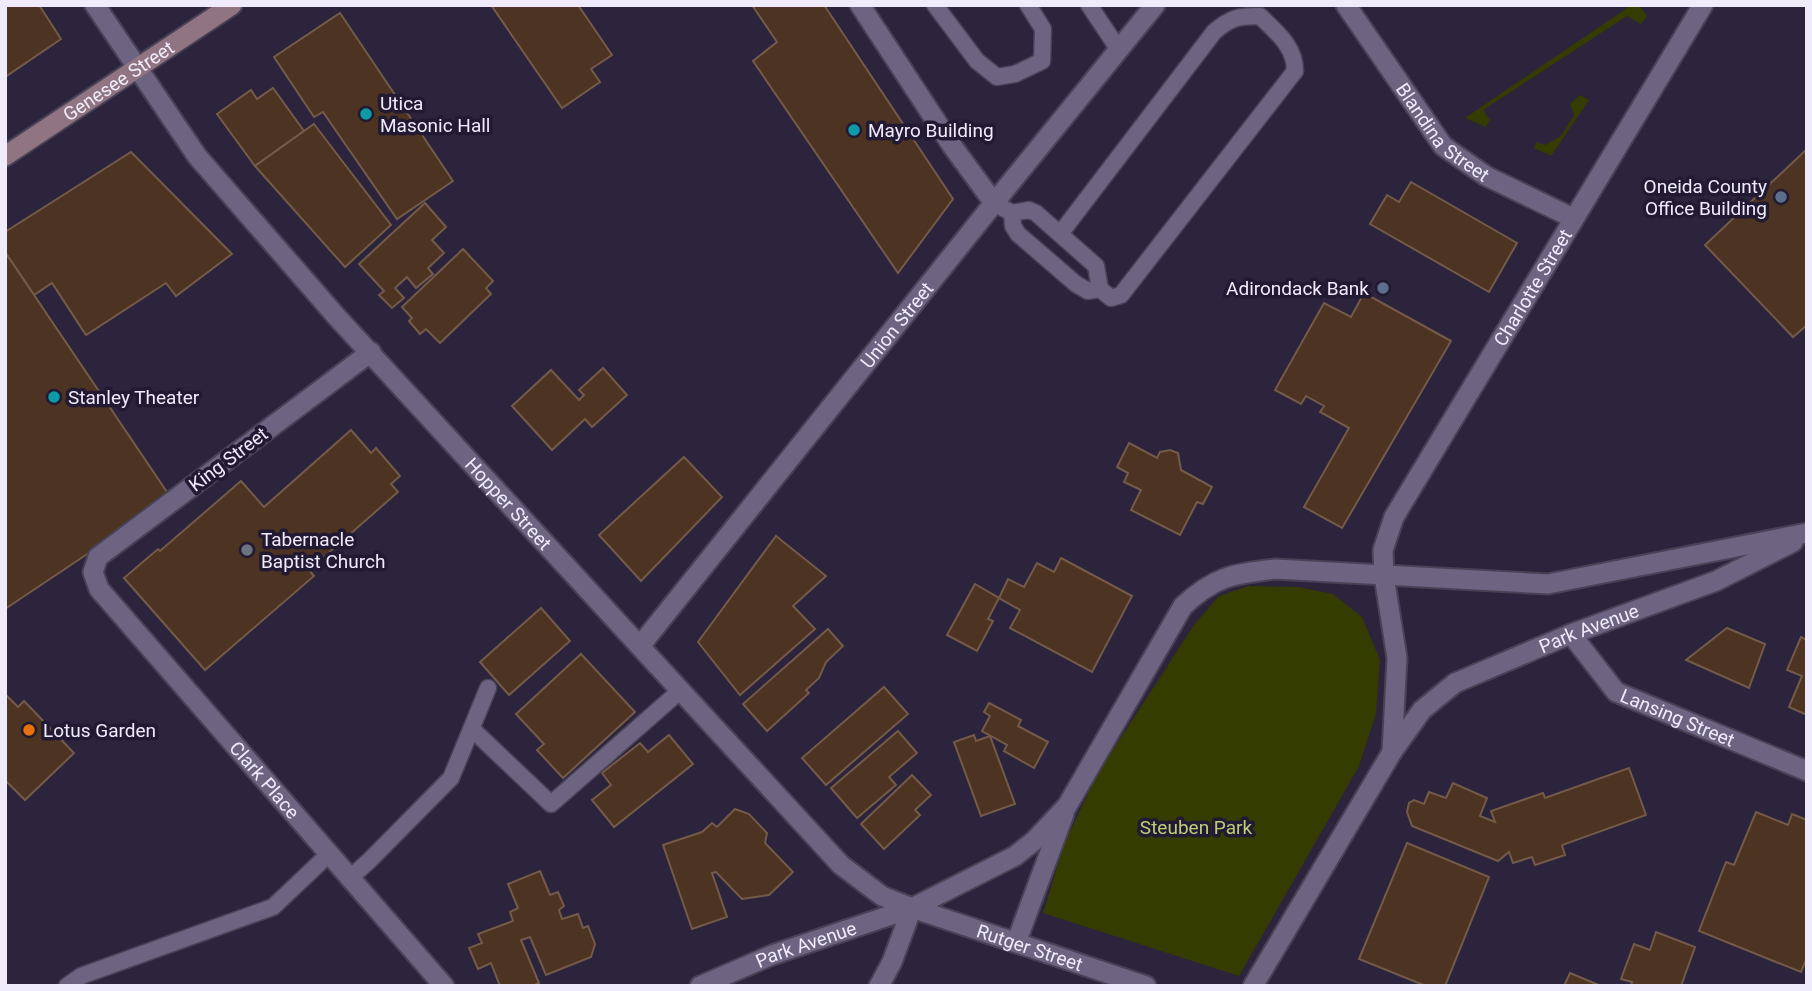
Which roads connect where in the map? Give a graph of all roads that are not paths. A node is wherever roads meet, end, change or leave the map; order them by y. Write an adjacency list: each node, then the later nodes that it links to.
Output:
1 (95, 5): 12 (street, Hopper Street)
2 (232, 5): 12 (main road, Genesee Street)
3 (860, 5): 14 (street)
4 (935, 5): 5 (lane)
5 (1028, 5)
6 (1089, 5): 11 (lane)
7 (1155, 5): 11 (street, Union Street)
8 (1346, 5): 16 (street, Blandina Street)
9 (1681, 5): 10 (street)
10 (1698, 14): 16 (street, Charlotte Street)
11 (1119, 50): 14 (street, Union Street)
12 (138, 68): 13 (main road, Genesee Street); 19 (street, Hopper Street)
13 (5, 156)
14 (994, 203): 15 (lane); 24 (street, Union Street)
15 (1012, 213): 17 (lane); 18 (lane)
16 (1573, 218): 22 (street, Charlotte Street)
17 (1060, 234): 18 (lane); 18 (lane)
18 (1100, 289)
19 (371, 352): 21 (street, King Street); 24 (street, Hopper Street)
20 (1807, 534): 22 (street, Park Avenue); 23 (street, Park Avenue)
21 (93, 572): 31 (street, Clark Place)
22 (1384, 576): 28 (street); 30 (street)
23 (1571, 634): 28 (street, Park Avenue); 29 (street, Lansing Street)
24 (640, 646): 26 (street, Hopper Street)
25 (488, 688): 27 (lane)
26 (681, 690): 27 (lane); 33 (street, Hopper Street)
27 (472, 729): 32 (lane)
28 (1392, 752): 40 (street)
29 (1807, 771)
30 (1067, 806): 33 (street); 34 (street)
31 (329, 854): 32 (street, Clark Place); 35 (lane)
32 (350, 878): 36 (street, Clark Place)
33 (912, 908): 34 (street, Rutger Street); 37 (street, Park Avenue); 38 (street)
34 (1016, 943): 39 (street, Rutger Street)
35 (67, 986)
36 (444, 986)
37 (700, 986)
38 (879, 986)
39 (1146, 986)
40 (1253, 986)

